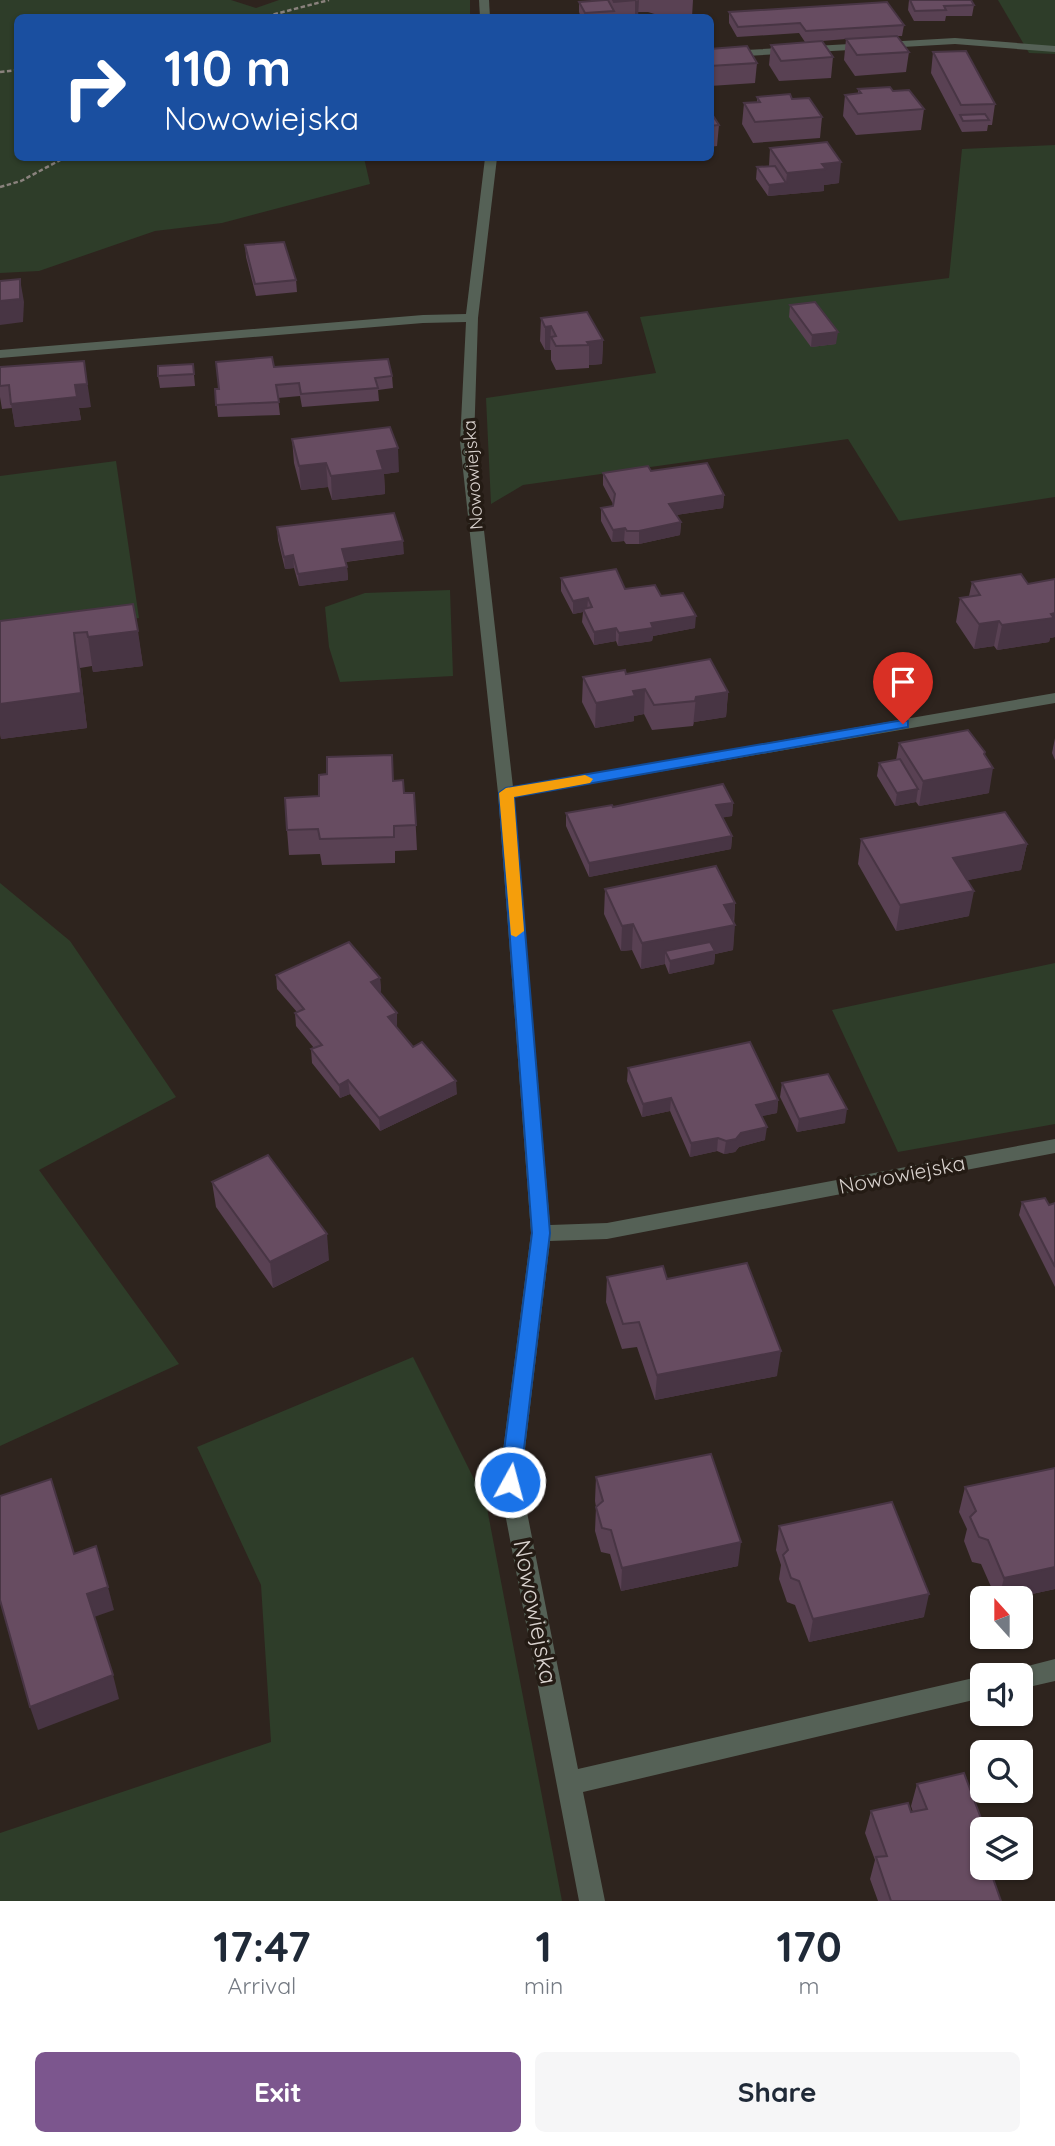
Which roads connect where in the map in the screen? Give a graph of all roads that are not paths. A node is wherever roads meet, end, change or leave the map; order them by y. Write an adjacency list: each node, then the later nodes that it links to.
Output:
1 (1055, 49): 2 (street)
2 (714, 55)
3 (491, 161): 4 (street, Nowowiejska)
4 (472, 318): 5 (street); 7 (street, Nowowiejska)
5 (0, 355)
6 (1055, 698): 7 (street)
7 (506, 793): 9 (street, Nowowiejska)
8 (1055, 1146): 9 (street, Nowowiejska)
9 (541, 1233): 13 (street, Nowowiejska)
10 (1055, 1670): 11 (street)
11 (1033, 1675)
12 (970, 1690): 13 (street)
13 (569, 1783): 14 (street, Nowowiejska)
14 (592, 1901)

